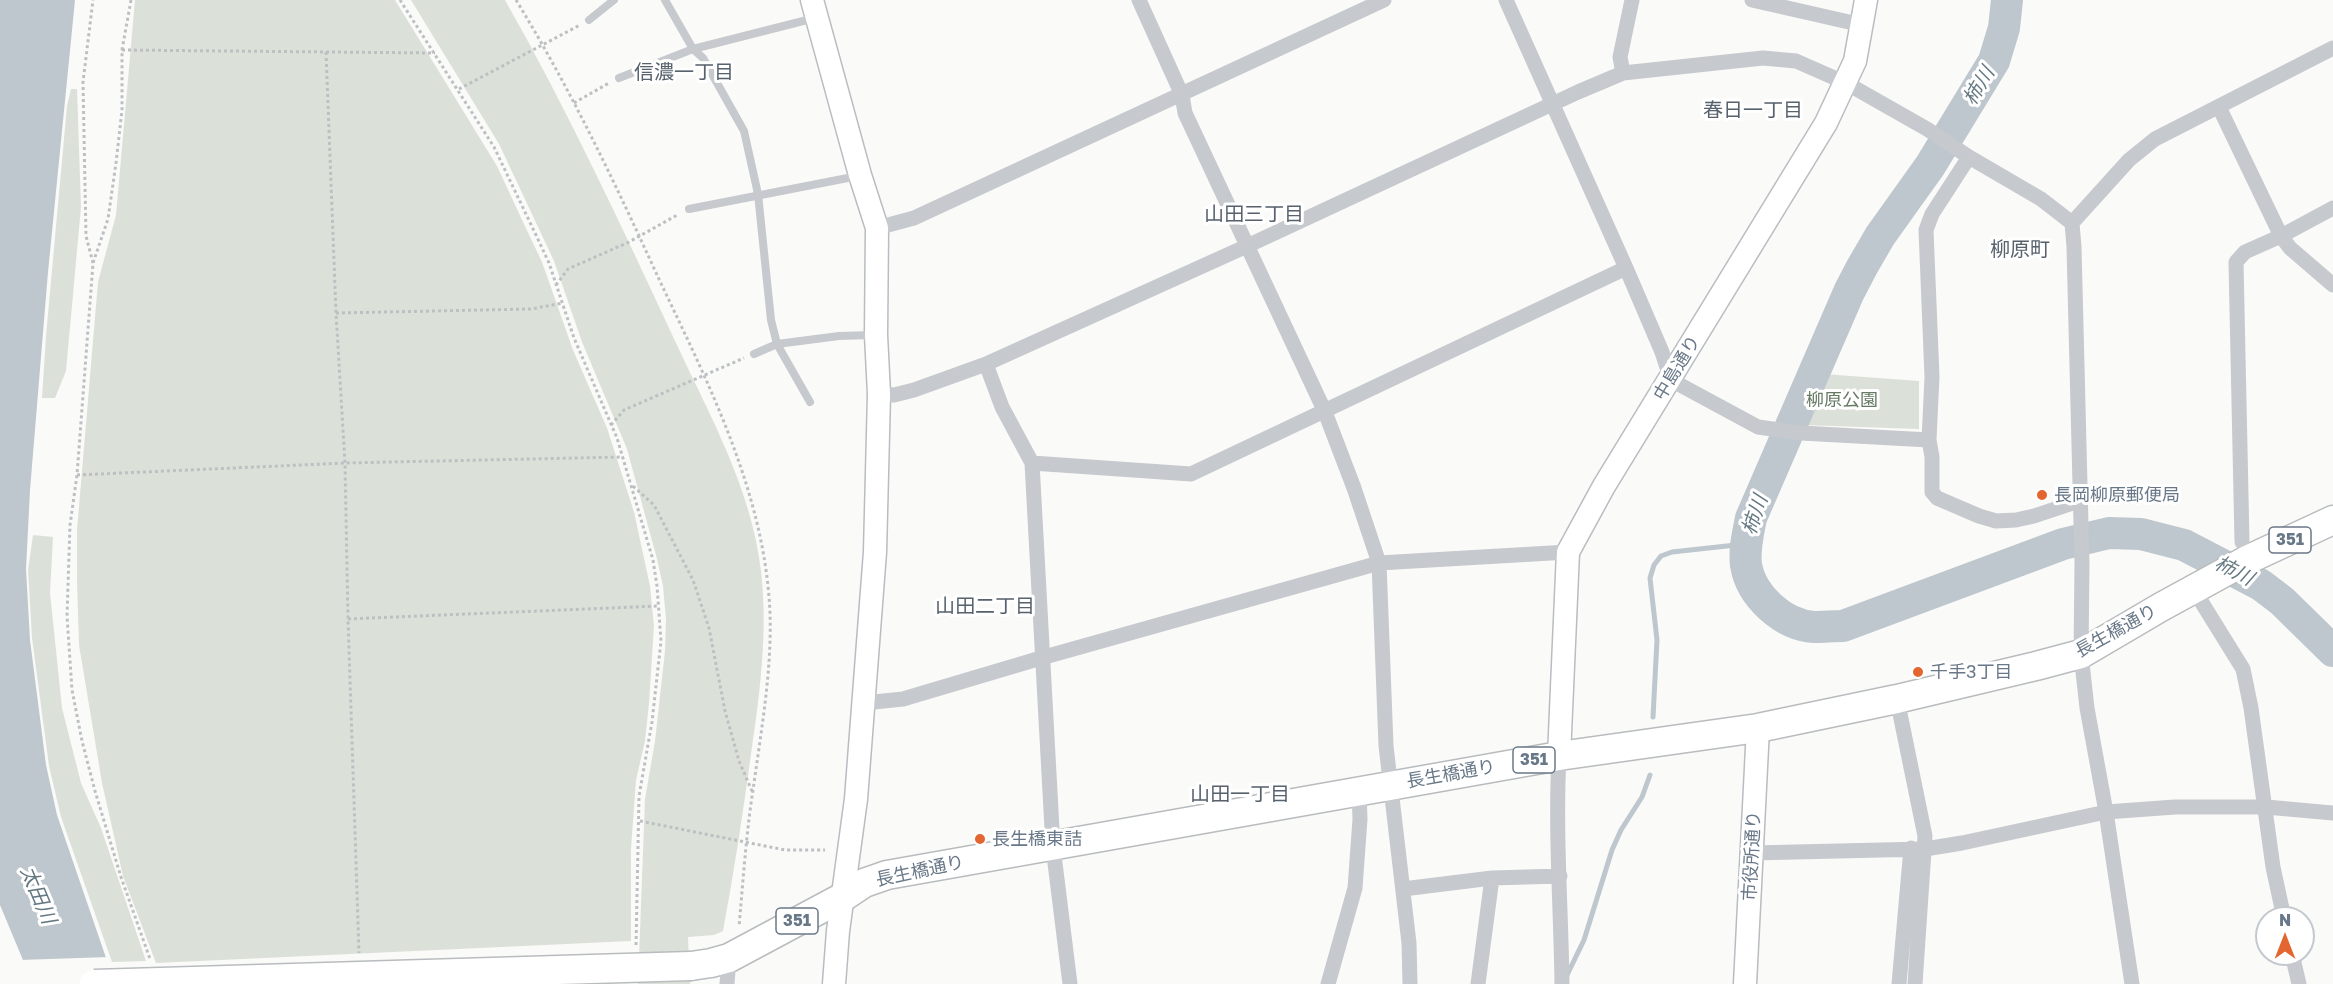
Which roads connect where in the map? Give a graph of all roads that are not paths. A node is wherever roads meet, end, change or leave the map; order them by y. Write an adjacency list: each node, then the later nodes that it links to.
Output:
1 (614, 0): 10 (lane)
2 (665, 0): 13 (lane)
3 (1139, 0): 17 (street)
4 (1384, 0): 17 (street)
5 (1506, 0): 18 (street)
6 (1632, 0): 14 (street)
7 (1752, 0): 11 (street)
8 (1866, 0): 11 (street, 中島通り)
9 (815, 9): 13 (lane); 21 (street)
10 (589, 20)
11 (1862, 25): 16 (street, 中島通り)
12 (2333, 48): 19 (street)
13 (693, 49): 15 (lane); 22 (lane)
14 (1623, 73): 16 (street); 18 (street)
15 (619, 78)
16 (1846, 83): 20 (street); 35 (street, 中島通り)
17 (1182, 95): 26 (street); 28 (street)
18 (1552, 105): 28 (street); 29 (street)
19 (2219, 107): 25 (street); 27 (street)
20 (1966, 155): 25 (street); 39 (street)
21 (860, 175): 22 (lane); 26 (street)
22 (758, 194): 24 (lane); 32 (lane)
23 (2333, 208): 27 (street)
24 (688, 209)
25 (2072, 222): 41 (street)
26 (877, 228): 31 (street)
27 (2281, 236): 30 (street); 43 (street)
28 (1247, 246): 34 (street); 38 (street)
29 (1626, 268): 35 (street); 38 (street)
30 (2333, 285)
31 (876, 335): 32 (lane); 36 (street)
32 (777, 344): 33 (lane); 37 (lane)
33 (754, 354)
34 (986, 364): 36 (street); 40 (street)
35 (1671, 380): 39 (street); 44 (street, 中島通り)
36 (879, 394): 50 (street)
37 (810, 402)
38 (1325, 412): 40 (street); 45 (street)
39 (1929, 440): 41 (street)
40 (1032, 463): 48 (street)
41 (2079, 501): 47 (street)
42 (2333, 520): 43 (highway, 351)
43 (2244, 551): 46 (highway, 351)
44 (1568, 552): 45 (street); 52 (street, 中島通り)
45 (1379, 563): 48 (street); 53 (street)
46 (2202, 585): 47 (highway, 長生橋通り / 351); 55 (street)
47 (2081, 654): 49 (highway, 長生橋通り / 351); 56 (street)
48 (1041, 658): 50 (street); 58 (street)
49 (1897, 699): 51 (highway, 長生橋通り / 351); 59 (street)
50 (864, 703): 64 (street)
51 (1758, 728): 52 (highway, 長生橋通り / 351); 60 (street, 市役所通り)
52 (1558, 756): 53 (highway, 長生橋通り / 351); 61 (street)
53 (1389, 785): 54 (highway, 長生橋通り / 351); 63 (street)
54 (1359, 791): 58 (highway, 長生橋通り / 351); 71 (street)
55 (2266, 807): 56 (street); 57 (street); 65 (street)
56 (2106, 812): 59 (street); 78 (street)
57 (2333, 813)
58 (1053, 847): 64 (highway, 長生橋通り / 351); 70 (street)
59 (1918, 848): 60 (street); 76 (street); 77 (street)
60 (1752, 853): 75 (street, 市役所通り)
61 (1560, 876): 62 (street); 74 (street)
62 (1492, 878): 63 (street); 73 (street)
63 (1403, 889): 72 (street)
64 (843, 897): 67 (highway, 長生橋通り / 351); 69 (street)
65 (2281, 906)
66 (2295, 966): 79 (street)
67 (728, 971): 68 (highway, 長生橋通り / 351, bridge)
68 (94, 984)
69 (834, 984)
70 (1070, 984)
71 (1328, 984)
72 (1410, 984)
73 (1478, 984)
74 (1562, 984)
75 (1745, 984)
76 (1899, 984)
77 (1915, 984)
78 (2132, 984)
79 (2299, 984)

